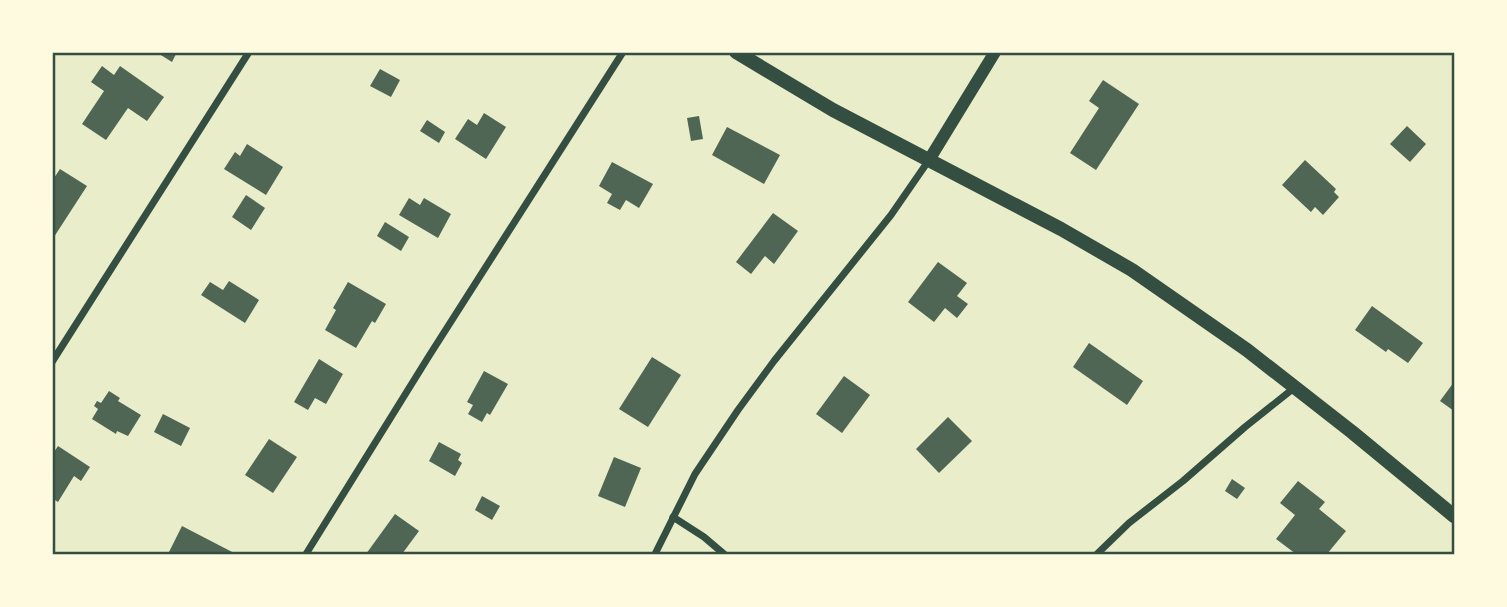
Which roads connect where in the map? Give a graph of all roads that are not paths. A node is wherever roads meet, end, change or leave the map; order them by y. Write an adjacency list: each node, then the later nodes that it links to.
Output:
1 (249, 52): 6 (street)
2 (623, 52): 10 (street)
3 (736, 52): 5 (main road)
4 (995, 52): 5 (street)
5 (929, 160): 7 (main road); 9 (street)
6 (52, 362)
7 (1295, 388): 8 (main road); 13 (street)
8 (1454, 516)
9 (673, 517): 11 (street); 12 (street)
10 (306, 555)
11 (655, 555)
12 (724, 555)
13 (1097, 555)

